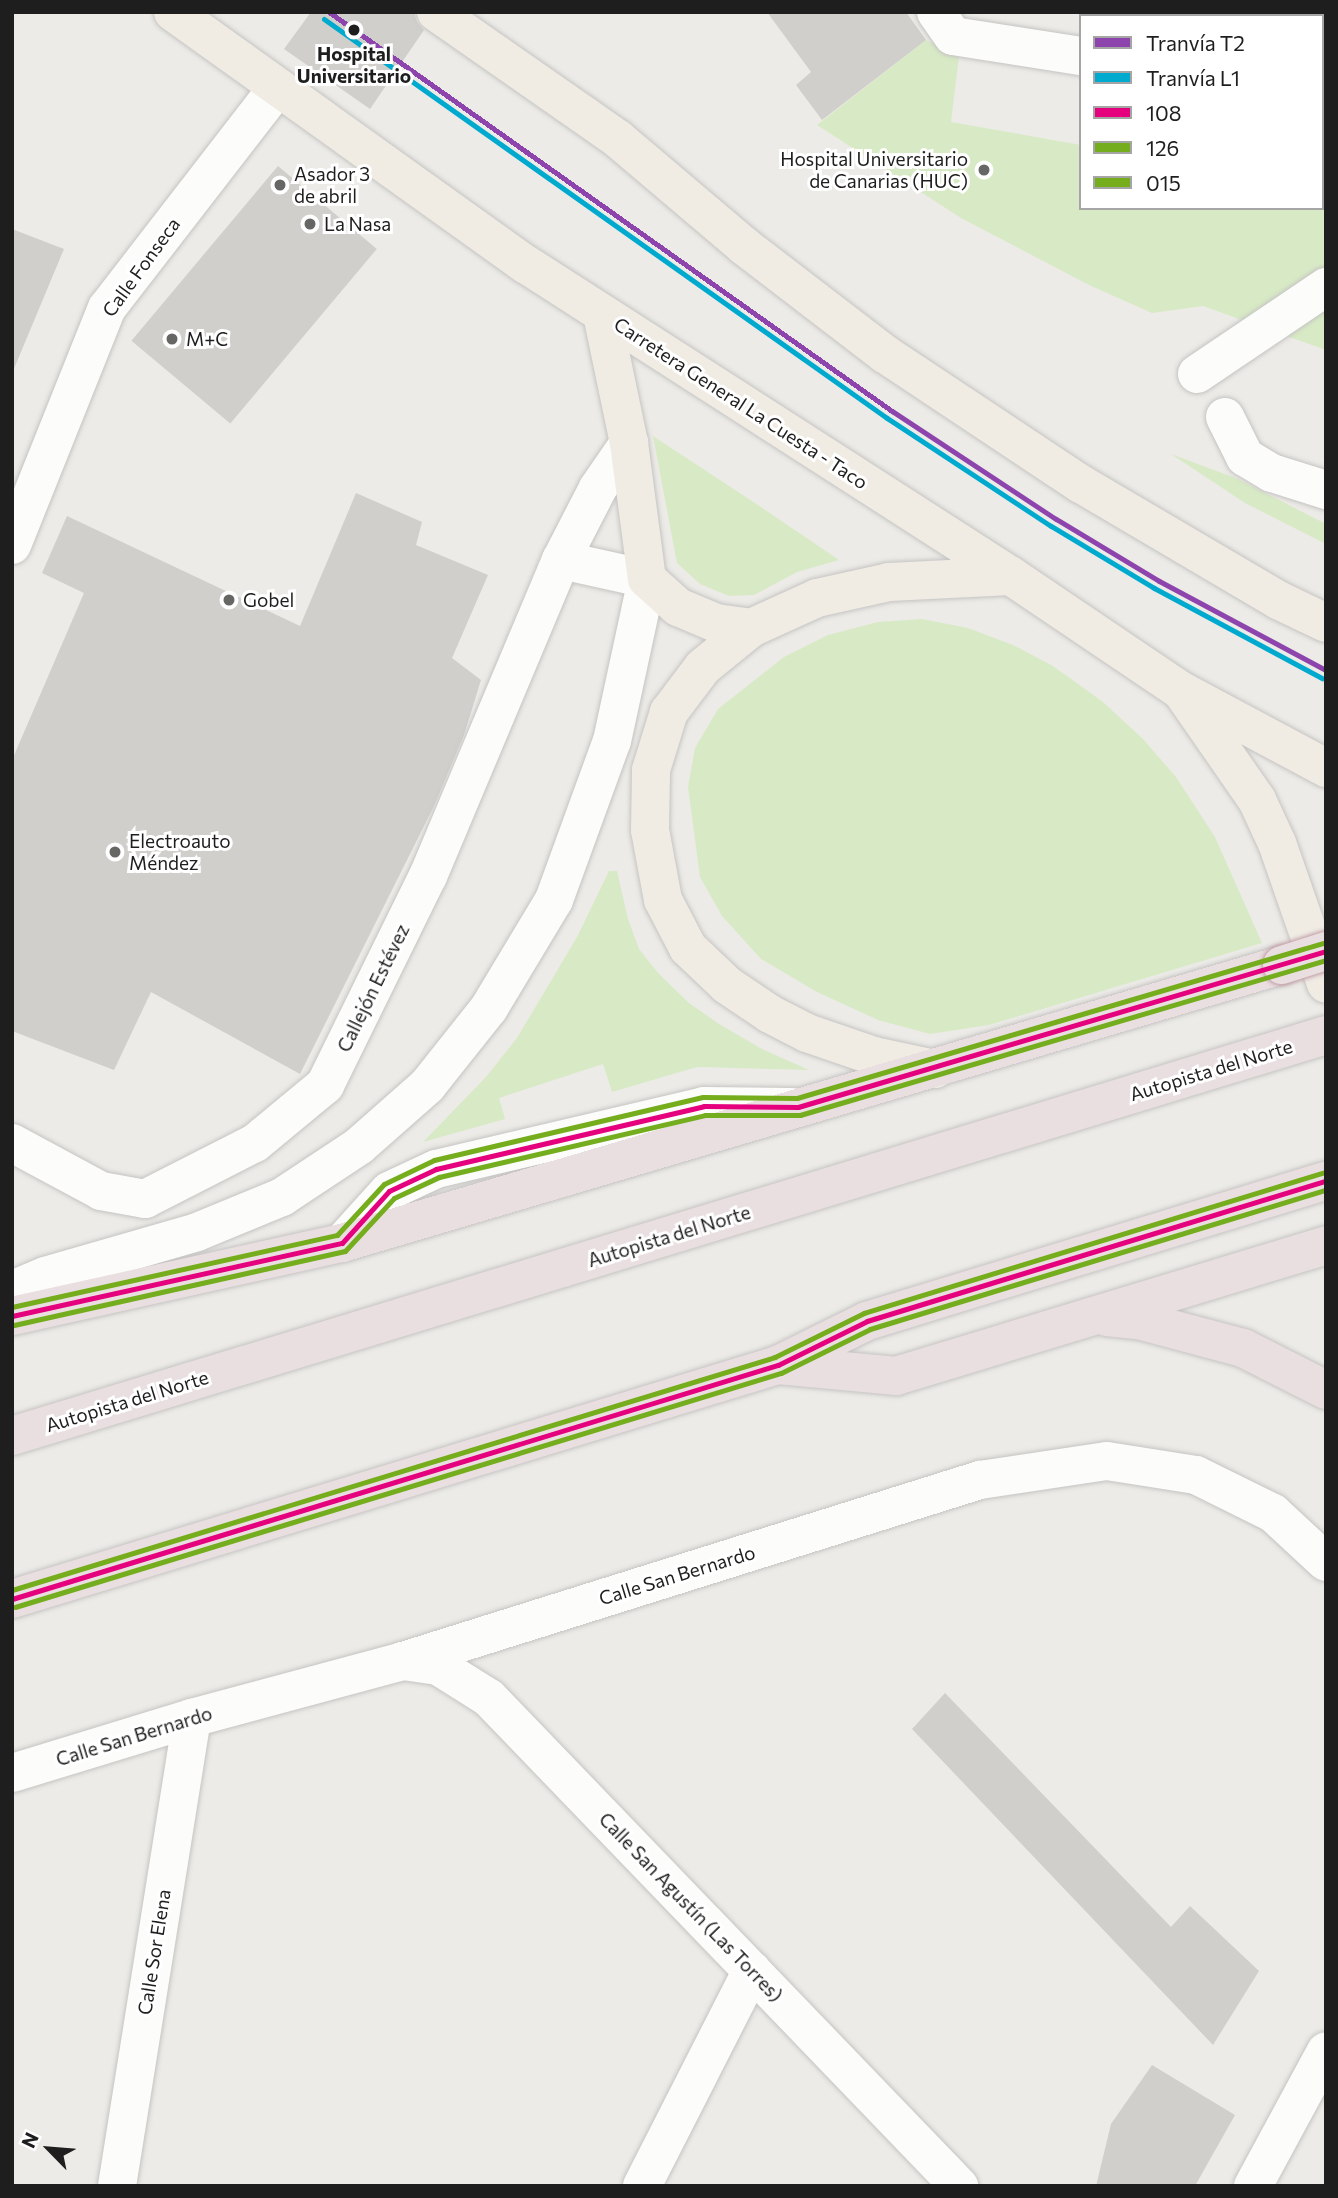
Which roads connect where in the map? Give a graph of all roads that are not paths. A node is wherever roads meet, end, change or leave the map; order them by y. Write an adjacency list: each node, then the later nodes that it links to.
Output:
1 (173, 12): 5 (main road, Carretera General La Cuesta - Taco)
2 (436, 12): 16 (main road)
3 (936, 12): 4 (street)
4 (1079, 56)
5 (277, 88): 7 (main road, Carretera General La Cuesta - Taco); 12 (street, Calle Fonseca)
6 (1326, 287): 8 (street)
7 (602, 314): 10 (main road); 14 (main road, Carretera General La Cuesta - Taco)
8 (1198, 373)
9 (1225, 416): 11 (street)
10 (629, 443): 13 (street, Callejón Estévez); 15 (main road)
11 (1326, 490)
12 (12, 545)
13 (561, 560): 15 (street); 24 (street, Callejón Estévez)
14 (1011, 576): 17 (main road); 18 (main road, Carretera General La Cuesta - Taco)
15 (647, 579): 17 (main road); 27 (street)
16 (1326, 623)
17 (751, 628): 23 (main road)
18 (1180, 690): 19 (main road, Carretera General La Cuesta - Taco); 21 (main road)
19 (1326, 768)
20 (1326, 951): 23 (highway, bridge)
21 (1326, 984)
22 (1316, 1038): 32 (highway, Autopista del Norte)
23 (934, 1069): 28 (highway)
24 (12, 1143)
25 (1326, 1181): 30 (highway)
26 (1326, 1245): 29 (highway)
27 (12, 1290)
28 (12, 1316)
29 (1101, 1316): 30 (highway); 31 (highway)
30 (778, 1365): 34 (highway)
31 (1326, 1390)
32 (12, 1436)
33 (1326, 1562): 35 (street, Calle San Bernardo)
34 (12, 1599)
35 (402, 1661): 36 (street, Calle San Bernardo); 38 (street, Calle San Agustín (Las Torres))
36 (192, 1718): 37 (street, Calle San Bernardo); 40 (street, Calle Sor Elena)
37 (12, 1773)
38 (752, 1970): 41 (street); 42 (street, Calle San Agustín (Las Torres))
39 (1326, 2051): 43 (street)
40 (117, 2186)
41 (642, 2186)
42 (959, 2186)
43 (1254, 2186)

